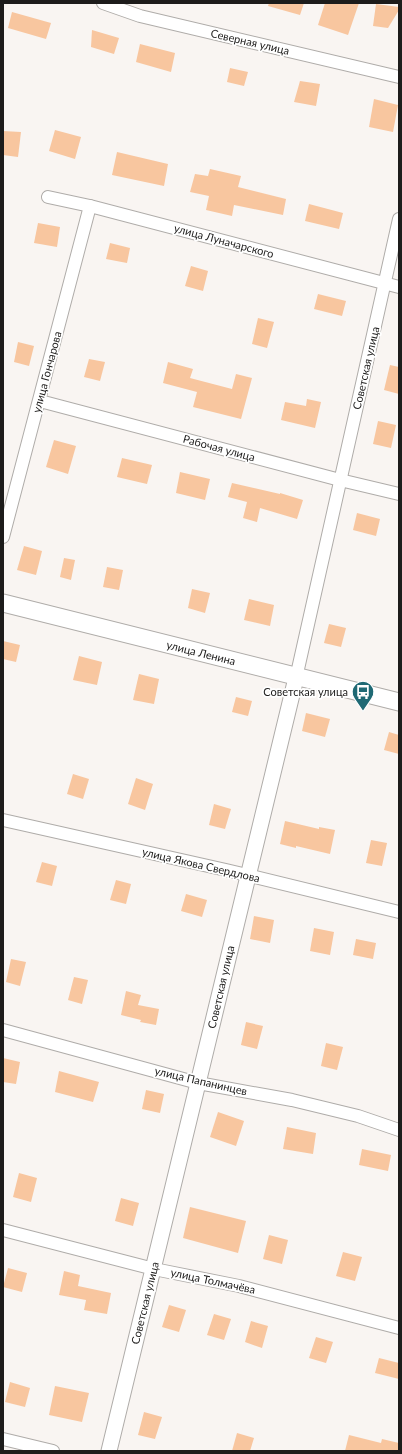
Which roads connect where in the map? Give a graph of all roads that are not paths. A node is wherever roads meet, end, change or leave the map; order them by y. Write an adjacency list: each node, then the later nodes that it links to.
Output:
1 (103, 3): 2 (street, Северная улица)
2 (399, 77)
3 (48, 197): 4 (street, улица Луначарского)
4 (90, 206): 6 (street, улица Луначарского); 8 (street, улица Гончарова)
5 (399, 219): 6 (street, Советская улица)
6 (384, 284): 7 (street, улица Луначарского); 9 (street, Советская улица)
7 (399, 287)
8 (40, 401): 9 (street, Рабочая улица); 11 (street, улица Гончарова)
9 (340, 480): 10 (street, Рабочая улица); 13 (street, Советская улица)
10 (399, 494)
11 (3, 537)
12 (3, 603): 13 (main road, улица Ленина)
13 (296, 678): 14 (main road, улица Ленина); 16 (street, Советская улица)
14 (399, 702)
15 (3, 820): 16 (street, улица Якова Свердлова)
16 (247, 876): 17 (street, улица Якова Свердлова); 19 (street, Советская улица)
17 (399, 912)
18 (3, 1030): 19 (street, улица Папанинцев)
19 (198, 1082): 20 (street, улица Папанинцев); 22 (street, Советская улица)
20 (399, 1130)
21 (3, 1230): 22 (street, улица Толмачёва)
22 (154, 1269): 23 (street, улица Толмачёва); 26 (street, Советская улица)
23 (399, 1328)
24 (3, 1439): 25 (street)
25 (53, 1451)
26 (109, 1451)

